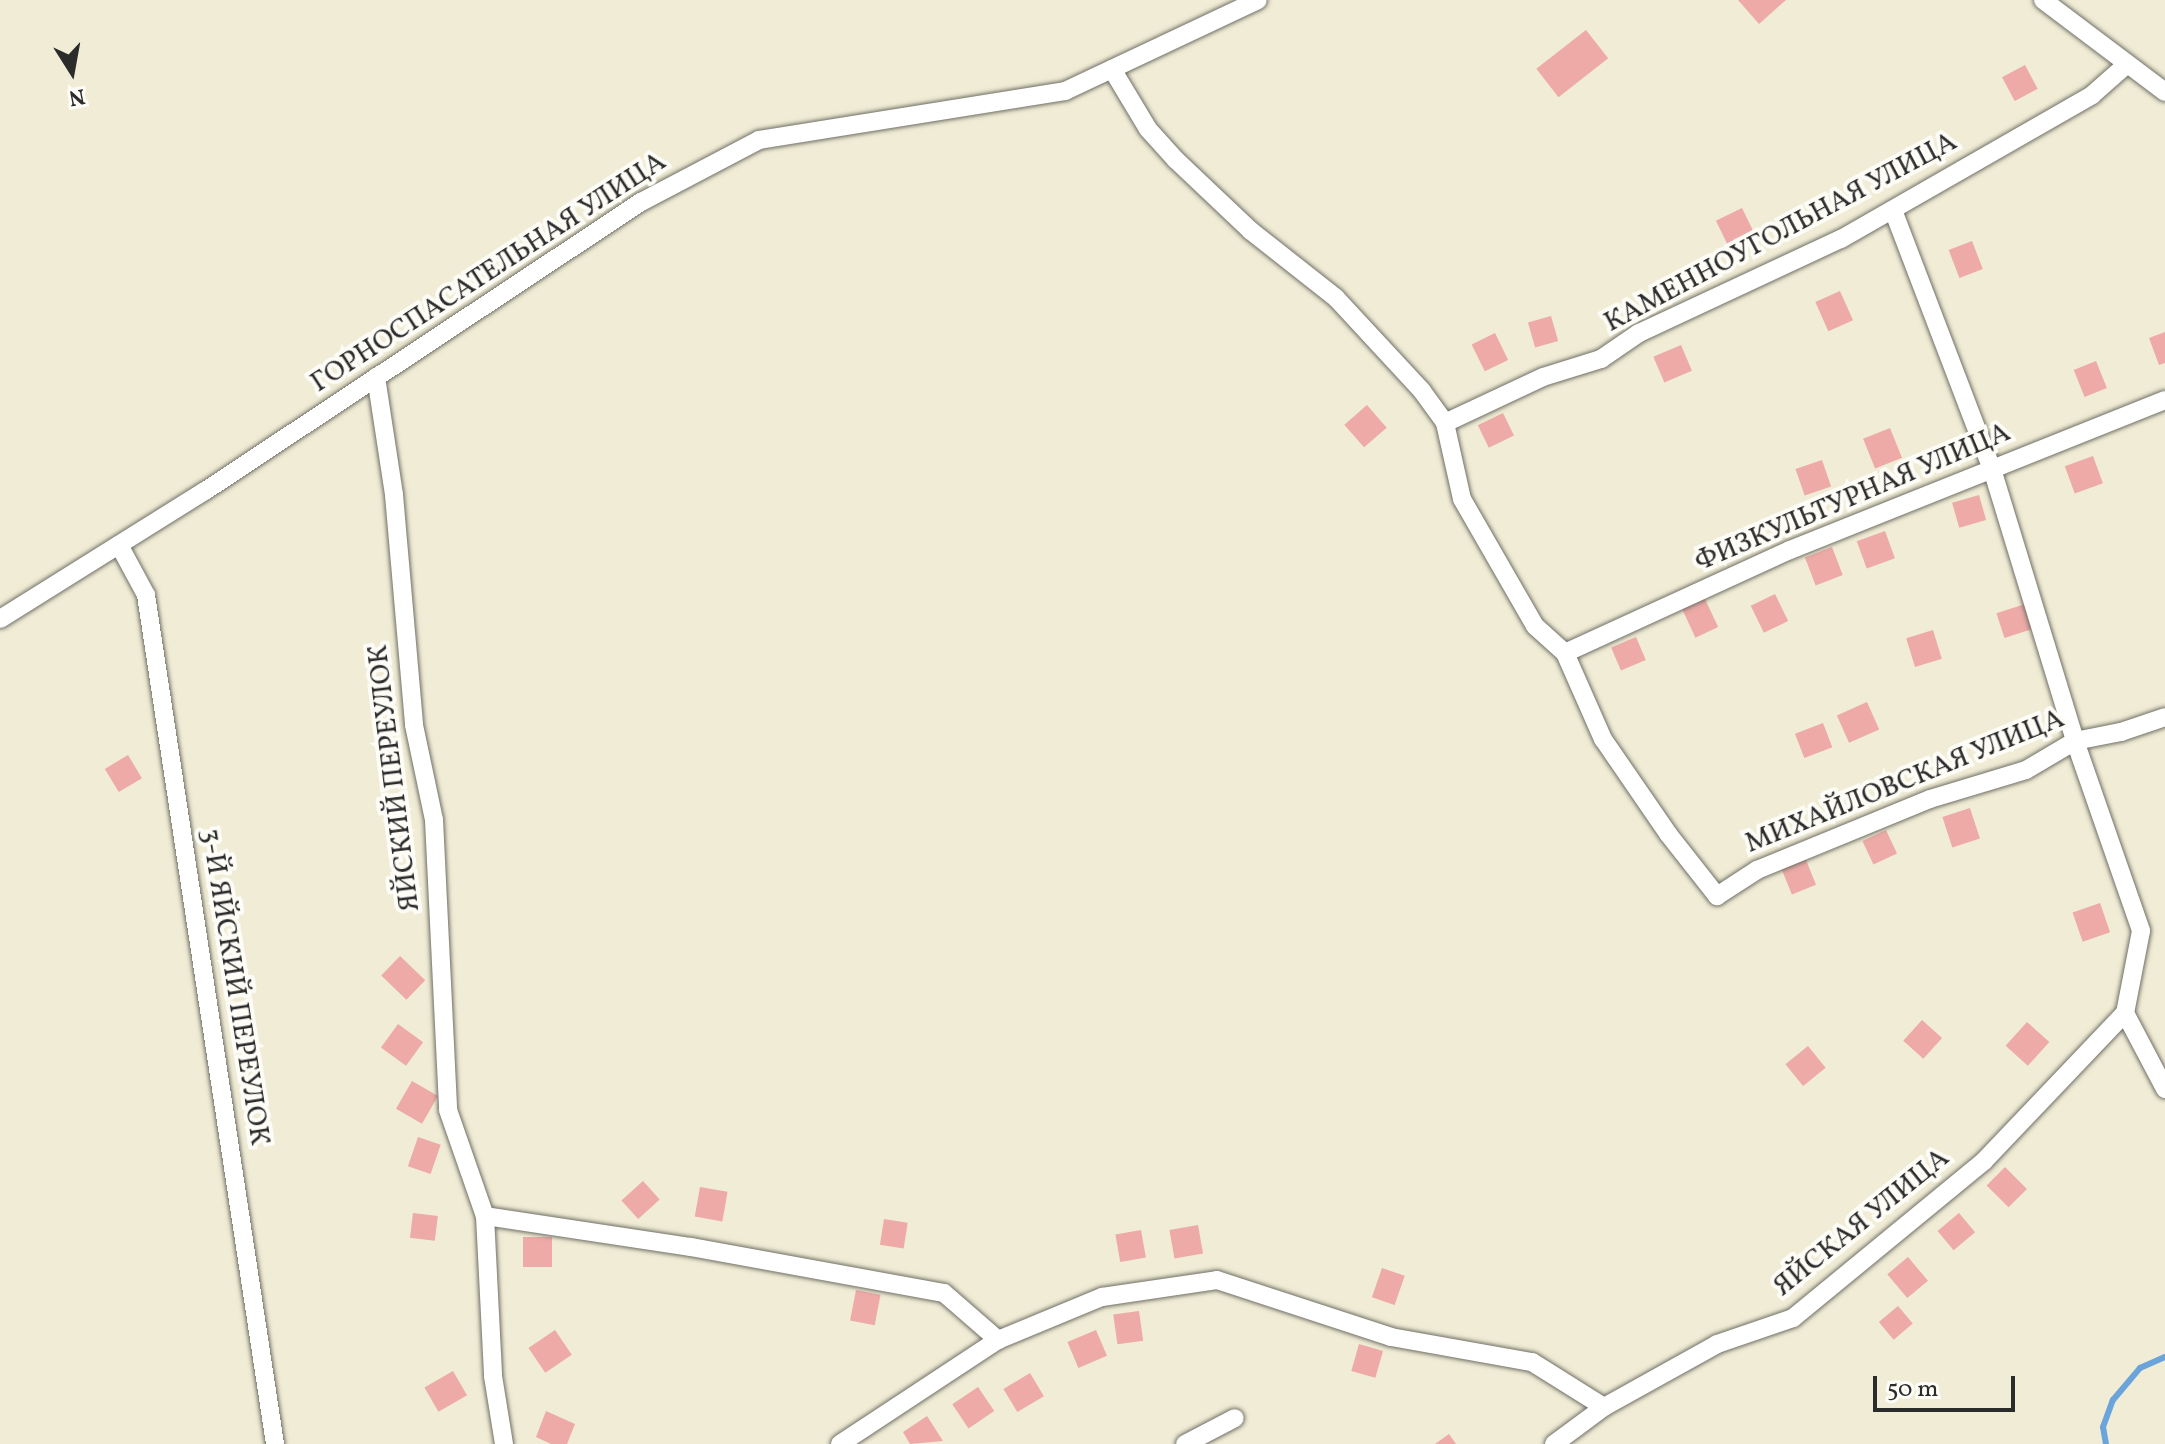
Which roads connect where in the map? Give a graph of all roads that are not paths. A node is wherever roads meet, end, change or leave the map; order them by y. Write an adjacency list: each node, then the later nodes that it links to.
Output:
1 (1258, 0): 4 (street, ГОРНОСПАСАТЕЛЬНАЯ УЛИЦА)
2 (2043, 0): 3 (street)
3 (2127, 64): 5 (street); 6 (street, КАМЕННОУГОЛЬНАЯ УЛИЦА)
4 (1112, 69): 7 (street, ГОРНОСПАСАТЕЛЬНАЯ УЛИЦА); 9 (street)
5 (2165, 92)
6 (1893, 210): 9 (street, КАМЕННОУГОЛЬНАЯ УЛИЦА); 10 (street)
7 (376, 377): 11 (street, ГОРНОСПАСАТЕЛЬНАЯ УЛИЦА); 18 (street, ЯЙСКИЙ ПЕРЕУЛОК)
8 (2165, 400): 10 (street, ФИЗКУЛЬТУРНАЯ УЛИЦА)
9 (1445, 423): 13 (street)
10 (1992, 469): 13 (street, ФИЗКУЛЬТУРНАЯ УЛИЦА); 15 (street)
11 (119, 545): 12 (street, ГОРНОСПАСАТЕЛЬНАЯ УЛИЦА); 22 (street, 3-Й ЯЙСКИЙ ПЕРЕУЛОК)
12 (0, 619)
13 (1565, 653): 15 (street, МИХАЙЛОВСКАЯ УЛИЦА)
14 (2165, 717): 15 (street, МИХАЙЛОВСКАЯ УЛИЦА)
15 (2075, 741): 16 (street)
16 (2125, 1013): 17 (street); 20 (street, ЯЙСКАЯ УЛИЦА)
17 (2165, 1089)
18 (485, 1216): 19 (street); 23 (street, ЯЙСКИЙ ПЕРЕУЛОК)
19 (998, 1340): 20 (street); 24 (street)
20 (1604, 1407): 26 (street, ЯЙСКАЯ УЛИЦА)
21 (1235, 1418): 25 (street)
22 (275, 1444)
23 (504, 1444)
24 (840, 1444)
25 (1185, 1444)
26 (1554, 1444)

